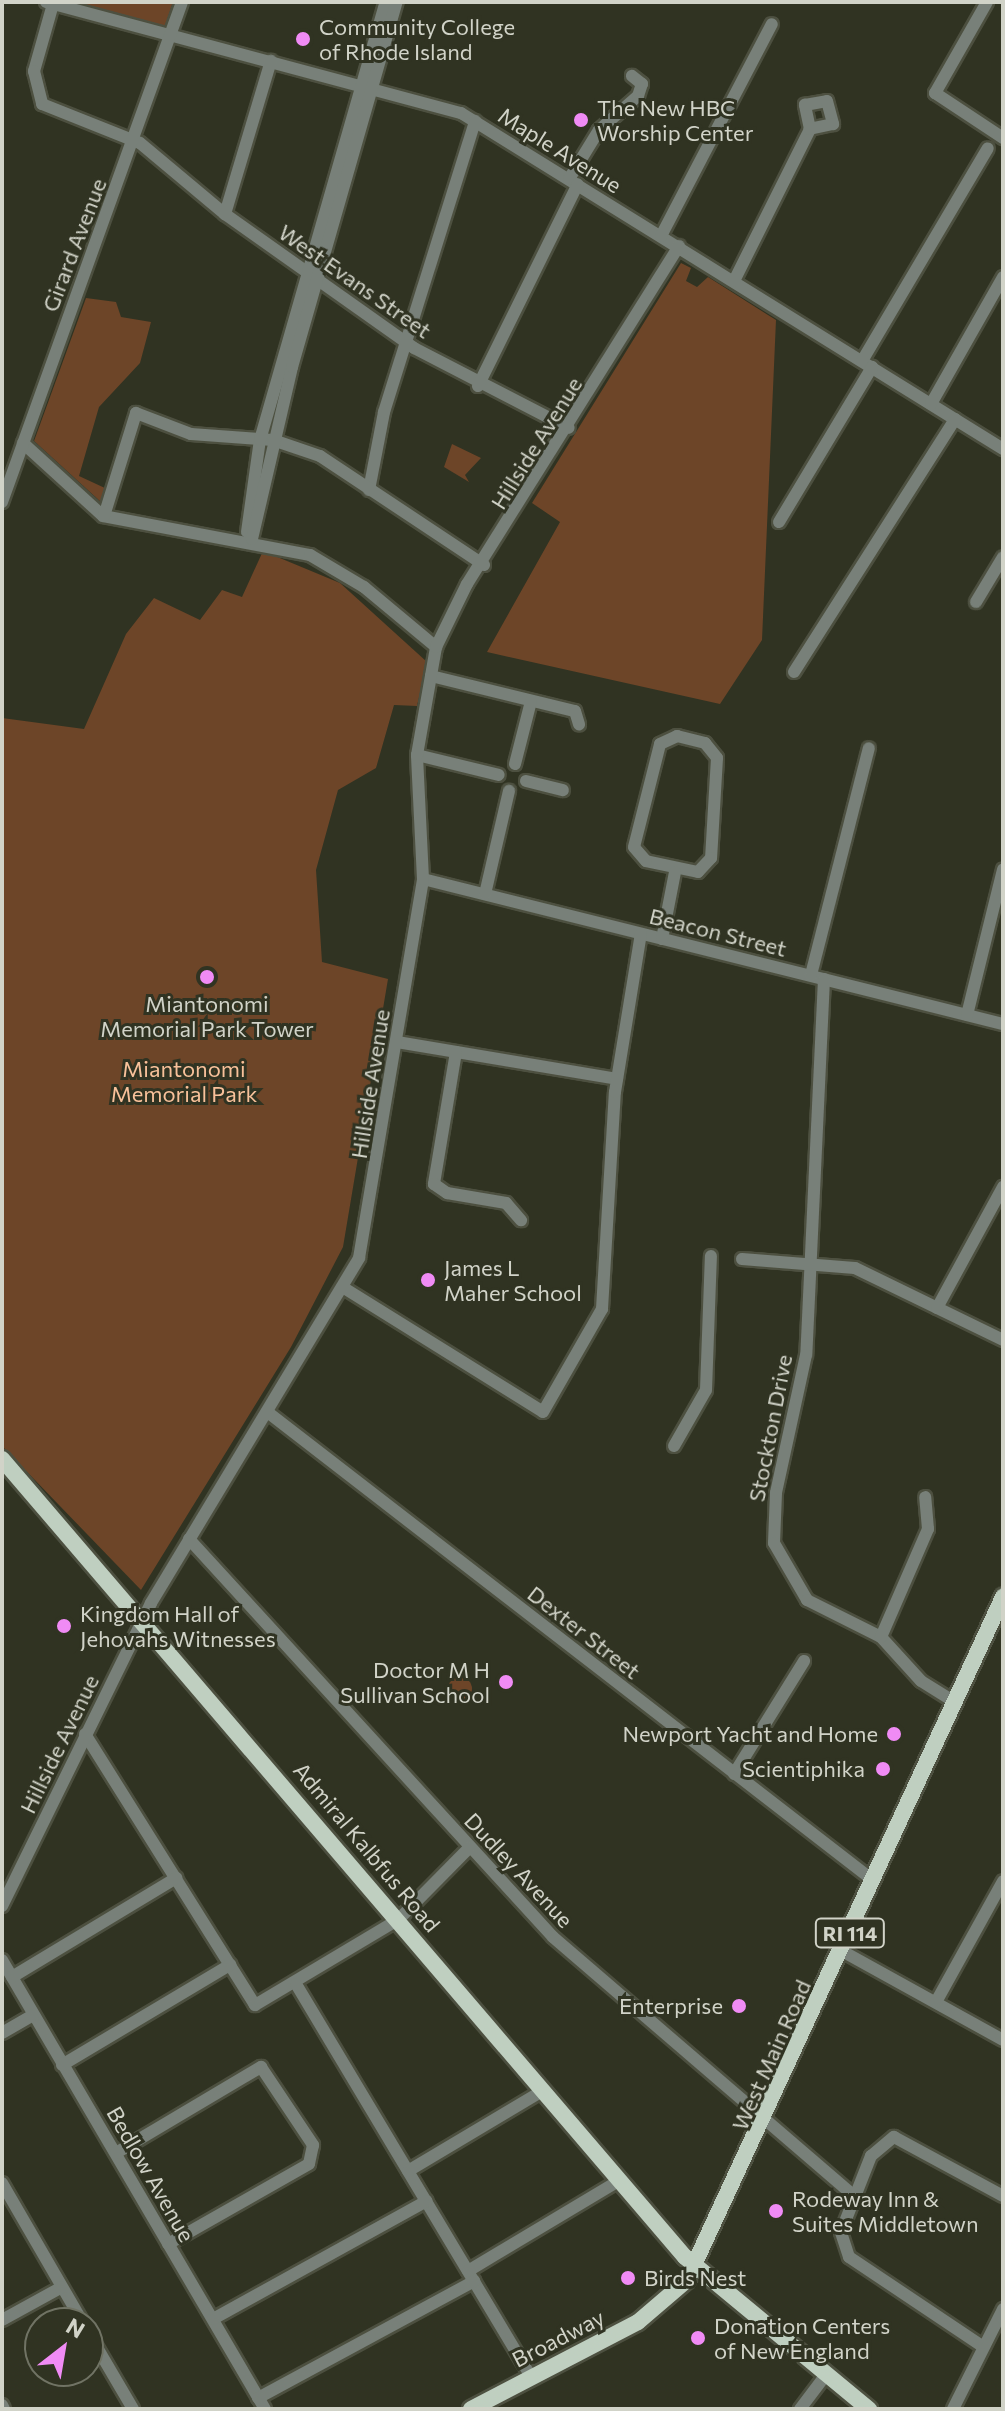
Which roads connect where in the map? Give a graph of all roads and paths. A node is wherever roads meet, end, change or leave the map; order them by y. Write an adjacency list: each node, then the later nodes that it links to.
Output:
1 (182, 2): 7 (street, Girard Avenue)
2 (386, 2): 10 (street)
3 (397, 2): 10 (street)
4 (987, 2): 13 (street)
5 (49, 3): 7 (street, Maple Avenue); 14 (street, West Evans Street)
6 (772, 24): 18 (street)
7 (173, 36): 8 (street, Maple Avenue); 14 (street, Girard Avenue)
8 (271, 61): 10 (street, Maple Avenue); 17 (street)
9 (632, 76): 16 (street)
10 (366, 87): 11 (street, Maple Avenue); 20 (street)
11 (475, 121): 16 (street, Maple Avenue); 23 (street)
12 (810, 129): 22 (street)
13 (1003, 138)
14 (135, 140): 17 (street, West Evans Street); 30 (street, Girard Avenue)
15 (988, 148): 24 (street)
16 (574, 181): 18 (street, Maple Avenue); 25 (street)
17 (225, 214): 20 (street, West Evans Street)
18 (661, 236): 19 (street, Maple Avenue)
19 (679, 246): 22 (street, Maple Avenue); 28 (street, Hillside Avenue)
20 (312, 274): 23 (street, West Evans Street); 29 (street)
21 (1003, 277): 26 (street)
22 (734, 281): 24 (street, Maple Avenue)
23 (405, 342): 25 (street, West Evans Street); 32 (street)
24 (867, 364): 26 (street, Maple Avenue); 35 (street)
25 (478, 386): 28 (street, West Evans Street)
26 (931, 404): 27 (street, Maple Avenue)
27 (955, 419): 31 (street, Maple Avenue); 41 (street)
28 (569, 428): 38 (street, Hillside Avenue)
29 (266, 440): 32 (street); 34 (street); 36 (street)
30 (23, 443): 33 (street, Girard Avenue); 34 (street)
31 (1003, 449)
32 (369, 490): 38 (street)
33 (2, 502)
34 (104, 516): 36 (street)
35 (779, 522)
36 (249, 539): 40 (street)
37 (1003, 557): 39 (street)
38 (484, 565): 40 (street, Hillside Avenue)
39 (976, 602)
40 (436, 647): 42 (street, Hillside Avenue)
41 (794, 672)
42 (431, 676): 43 (street); 46 (street, Hillside Avenue)
43 (531, 701): 44 (street); 47 (street)
44 (579, 724)
45 (869, 748): 58 (street, Stockton Drive)
46 (417, 755): 48 (street); 54 (street, Hillside Avenue)
47 (515, 764): 48 (street); 49 (street)
48 (499, 775): 51 (street)
49 (526, 781): 50 (street); 51 (street)
50 (563, 790)
51 (509, 791): 55 (street)
52 (1003, 869): 59 (street)
53 (675, 872): 53 (street); 57 (street)
54 (423, 879): 55 (street, Beacon Street); 61 (street, Hillside Avenue)
55 (485, 894): 56 (street, Beacon Street)
56 (641, 934): 57 (street, Beacon Street); 63 (street)
57 (662, 939): 58 (street, Beacon Street)
58 (817, 977): 59 (street, Beacon Street); 68 (street, Stockton Drive)
59 (967, 1015): 60 (street, Beacon Street)
60 (1003, 1024)
61 (397, 1042): 62 (street); 69 (street, Hillside Avenue)
62 (456, 1052): 63 (street); 65 (street)
63 (617, 1079): 69 (street)
64 (1003, 1187): 70 (street)
65 (521, 1220)
66 (742, 1259): 68 (street)
67 (711, 1262): 73 (street)
68 (811, 1263): 70 (street); 79 (street, Stockton Drive)
69 (344, 1288): 72 (street, Hillside Avenue)
70 (937, 1308): 71 (street)
71 (1003, 1340)
72 (270, 1414): 76 (street, Hillside Avenue); 83 (street, Dexter Street)
73 (674, 1446)
74 (2, 1459): 78 (main road, Admiral Kalbfus Road)
75 (925, 1497): 79 (street)
76 (189, 1539): 78 (street, Hillside Avenue); 84 (street, Dudley Avenue)
77 (1003, 1597): 81 (main road, West Main Road / RI 114)
78 (143, 1618): 82 (street, Hillside Avenue); 89 (main road, Admiral Kalbfus Road)
79 (881, 1637): 81 (street, Stockton Drive)
80 (804, 1661): 83 (street)
81 (955, 1702): 86 (main road, West Main Road / RI 114)
82 (85, 1734): 85 (street); 88 (street, Hillside Avenue)
83 (734, 1774): 86 (street, Dexter Street)
84 (470, 1847): 89 (street); 101 (street, Dudley Avenue)
85 (176, 1878): 92 (street); 93 (street)
86 (874, 1881): 90 (main road, West Main Road / RI 114)
87 (1003, 1881): 95 (street)
88 (2, 1906)
89 (399, 1919): 94 (street); 100 (main road, Admiral Kalbfus Road)
90 (842, 1951): 95 (street); 101 (main road, West Main Road / RI 114)
91 (2, 1960): 93 (street, Bedlow Avenue)
92 (230, 1965): 94 (street); 99 (street)
93 (12, 1977): 96 (street, Bedlow Avenue)
94 (296, 1984): 103 (street)
95 (936, 2002): 98 (street)
96 (33, 2015): 97 (street); 99 (street, Bedlow Avenue)
97 (2, 2033)
98 (1003, 2040)
99 (62, 2065): 102 (street, Bedlow Avenue)
100 (544, 2090): 103 (street); 104 (main road, Admiral Kalbfus Road)
101 (767, 2119): 106 (street, Dudley Avenue); 110 (main road, West Main Road / RI 114)
102 (116, 2153): 109 (street, Bedlow Avenue); 109 (street)
103 (408, 2171): 108 (street)
104 (620, 2180): 110 (main road, Admiral Kalbfus Road); 111 (street)
105 (2, 2183): 112 (street)
106 (853, 2195): 107 (street); 117 (street)
107 (1003, 2196)
108 (427, 2201): 111 (street); 115 (street)
109 (168, 2244): 115 (street, Bedlow Avenue)
110 (695, 2267): 119 (main road, Admiral Kalbfus Road); 120 (main road, Broadway)
111 (471, 2276): 120 (street); 121 (street)
112 (62, 2287): 113 (street); 116 (street)
113 (74, 2307)
114 (1003, 2309): 117 (street)
115 (213, 2319): 121 (street, Bedlow Avenue)
116 (2, 2320)
117 (982, 2346): 126 (street)
118 (104, 2359): 122 (street)
119 (825, 2376): 124 (street); 125 (main road, Admiral Kalbfus Road)
120 (531, 2377): 123 (main road, Broadway)
121 (262, 2403)
122 (133, 2409)
123 (471, 2409)
124 (800, 2409)
125 (869, 2409)
126 (953, 2409)

